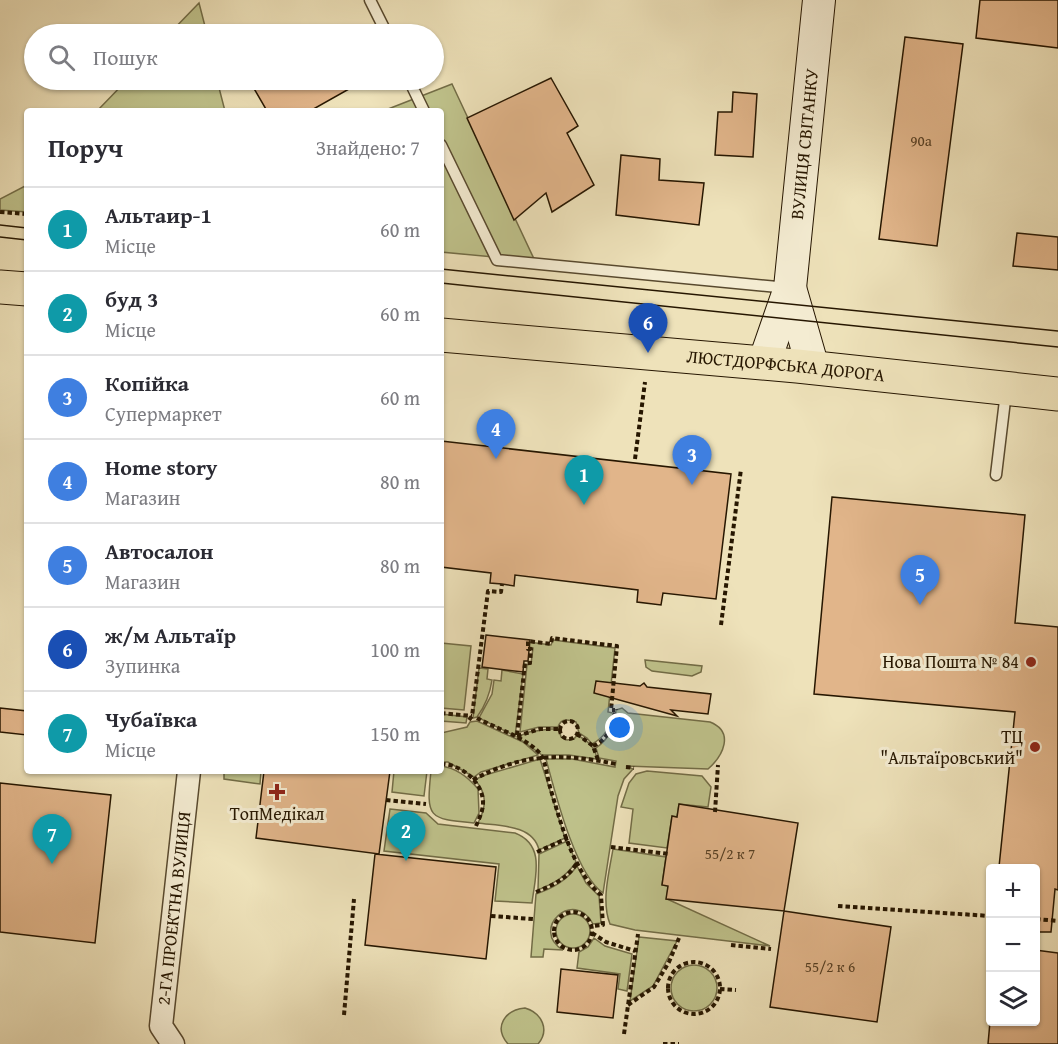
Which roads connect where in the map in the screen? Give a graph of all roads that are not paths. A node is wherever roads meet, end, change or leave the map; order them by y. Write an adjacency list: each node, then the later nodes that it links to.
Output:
1 (370, 0): 3 (lane)
2 (819, 0): 8 (street, ВУЛИЦЯ СВІТАНКУ)
3 (382, 24)
4 (414, 90): 5 (lane)
5 (423, 108)
6 (444, 151): 8 (lane)
7 (0, 287): 9 (main road)
8 (790, 288): 11 (street, ВУЛИЦЯ СВІТАНКУ); 12 (street, ВУЛИЦЯ СВІТАНКУ)
9 (24, 289)
10 (444, 335): 11 (main road, ЛЮСТДОРФСЬКА ДОРОГА)
11 (764, 363): 12 (main road, ЛЮСТДОРФСЬКА ДОРОГА)
12 (813, 368): 13 (main road, ЛЮСТДОРФСЬКА ДОРОГА)
13 (1006, 389): 14 (main road, ЛЮСТДОРФСЬКА ДОРОГА); 15 (lane)
14 (1058, 394)
15 (996, 475)
16 (189, 774): 17 (street, 2-ГА ПРОЕКТНА ВУЛИЦЯ)
17 (173, 1044)

